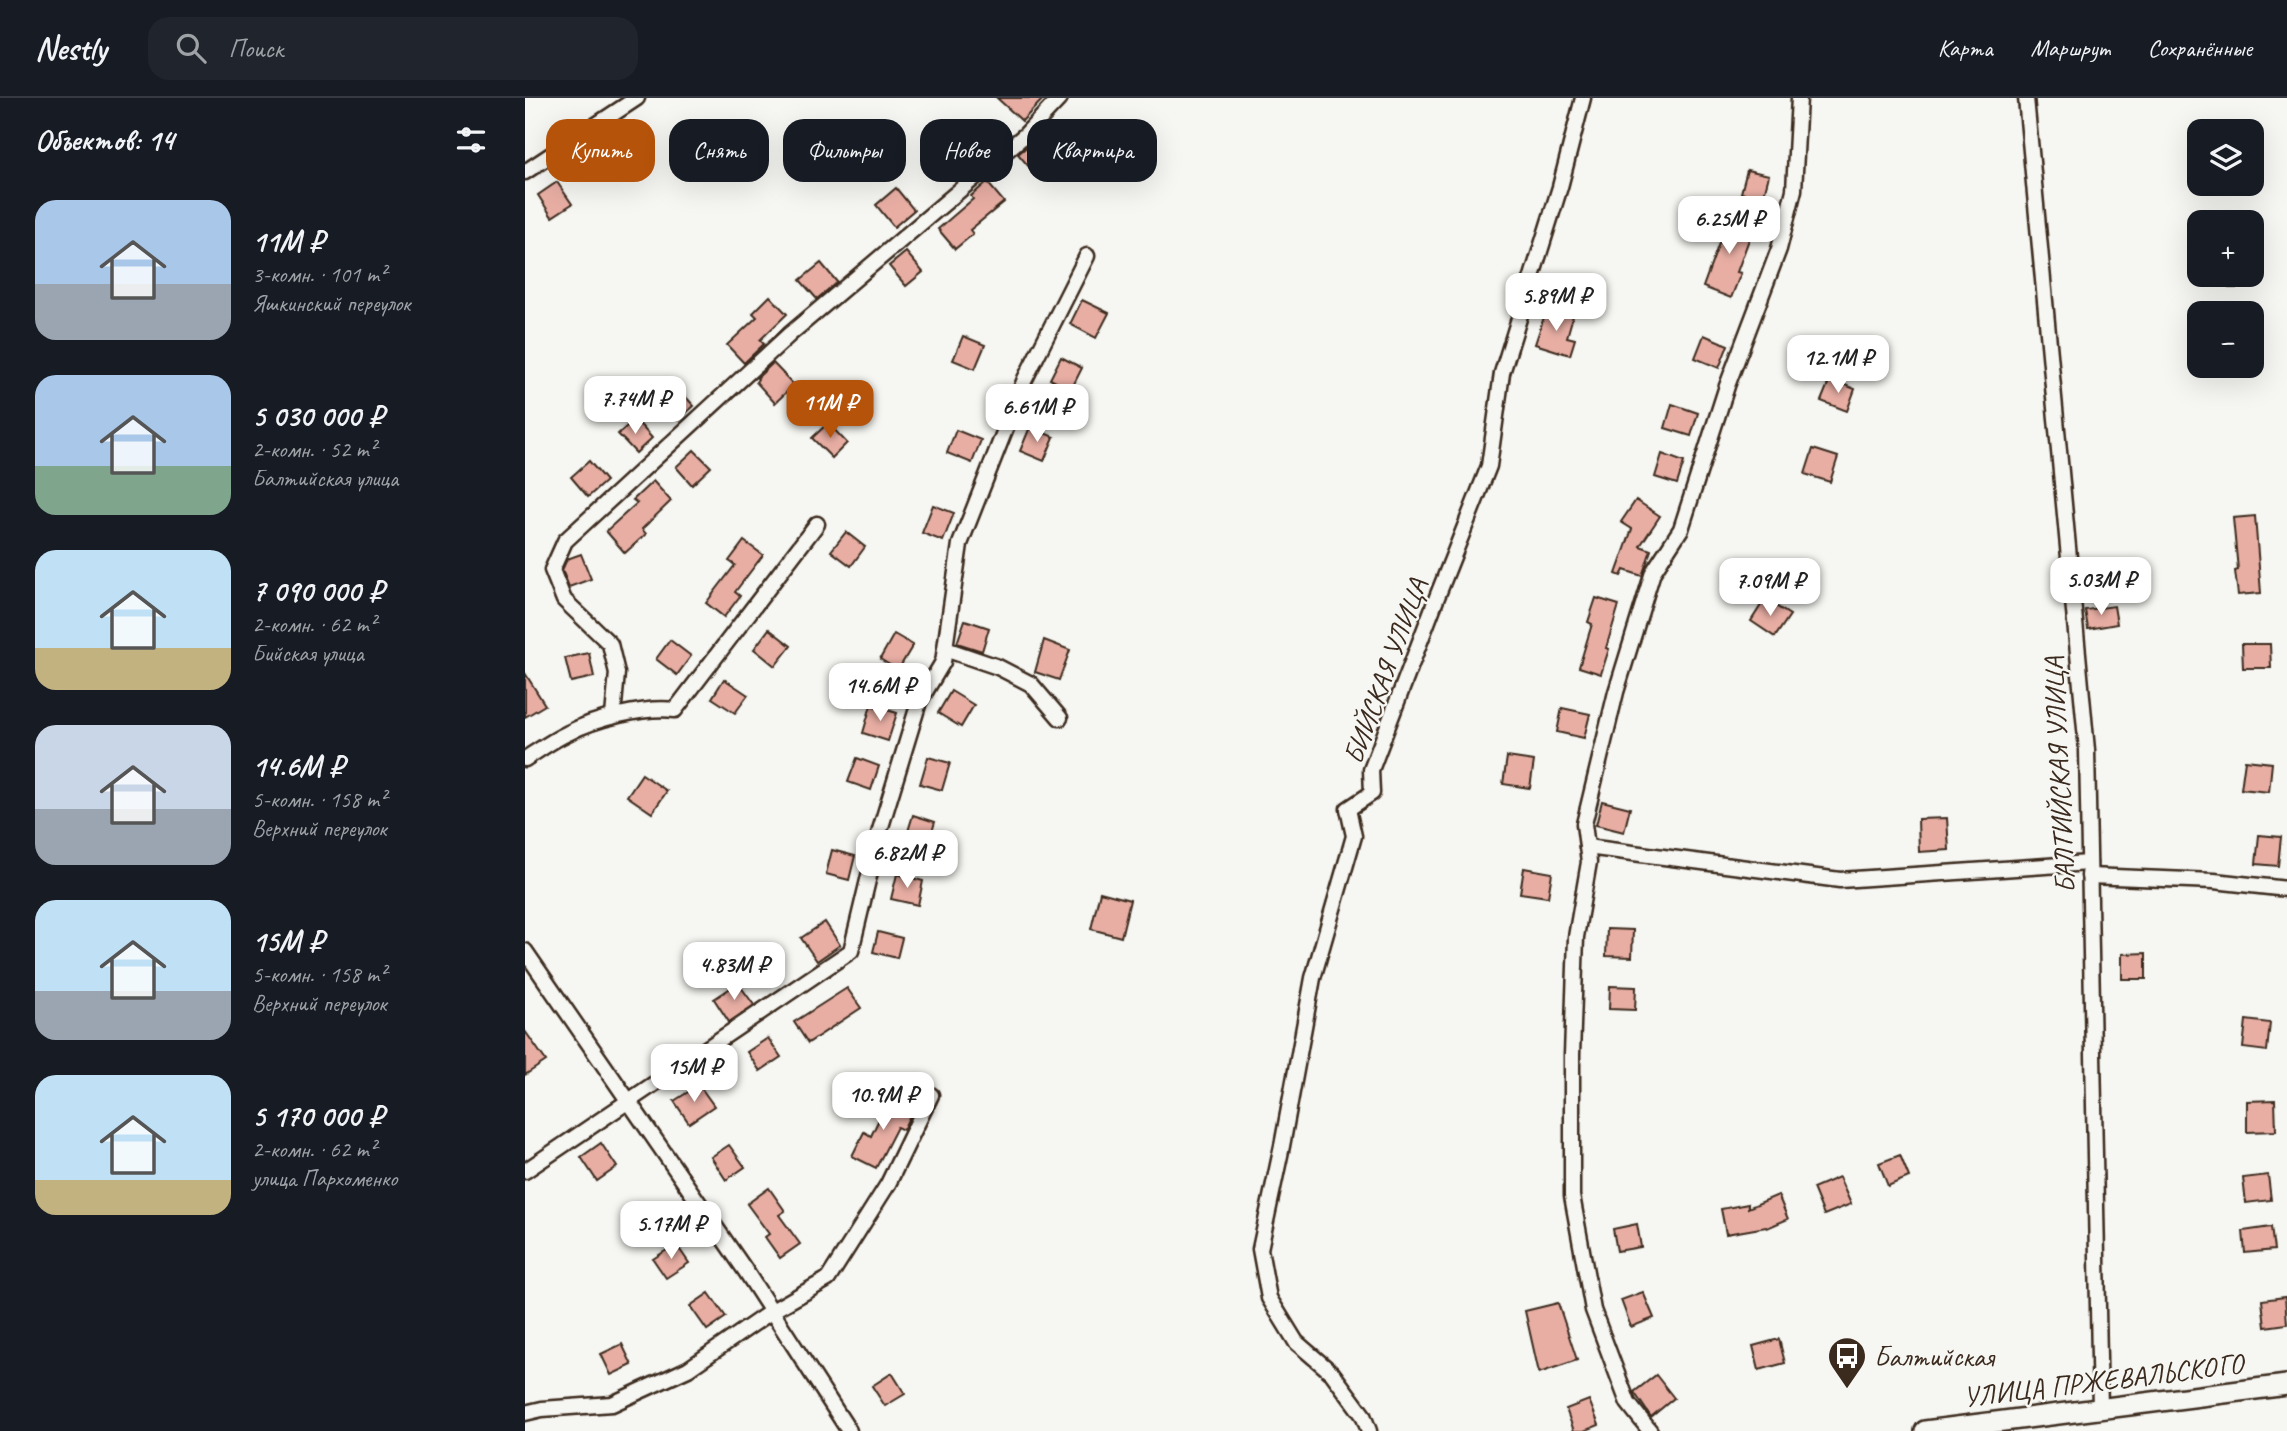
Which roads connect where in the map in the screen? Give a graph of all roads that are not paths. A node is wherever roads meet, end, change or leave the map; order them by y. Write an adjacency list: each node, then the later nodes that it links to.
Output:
1 (637, 98): 6 (street)
2 (1060, 98): 10 (street)
3 (1583, 98): 25 (street, БИЙСКАЯ УЛИЦА)
4 (1799, 98): 13 (street)
5 (2026, 98): 14 (street, БАЛТИЙСКАЯ УЛИЦА)
6 (525, 172)
7 (1087, 256): 9 (street)
8 (817, 524): 10 (street)
9 (945, 649): 11 (street); 18 (street)
10 (613, 716): 12 (street)
11 (1060, 718)
12 (525, 759)
13 (1587, 847): 14 (street); 26 (street)
14 (2089, 869): 15 (street); 22 (street, БАЛТИЙСКАЯ УЛИЦА)
15 (2287, 889)
16 (525, 951): 18 (street)
17 (931, 1095): 20 (street)
18 (629, 1102): 19 (street); 20 (street)
19 (525, 1171)
20 (772, 1311): 23 (street); 24 (street)
21 (2287, 1385): 22 (main road, УЛИЦА ПРЖЕВАЛЬСКОГО)
22 (2100, 1409): 27 (main road, УЛИЦА ПРЖЕВАЛЬСКОГО)
23 (525, 1413)
24 (849, 1431)
25 (1369, 1431)
26 (1650, 1431)
27 (1925, 1431)

